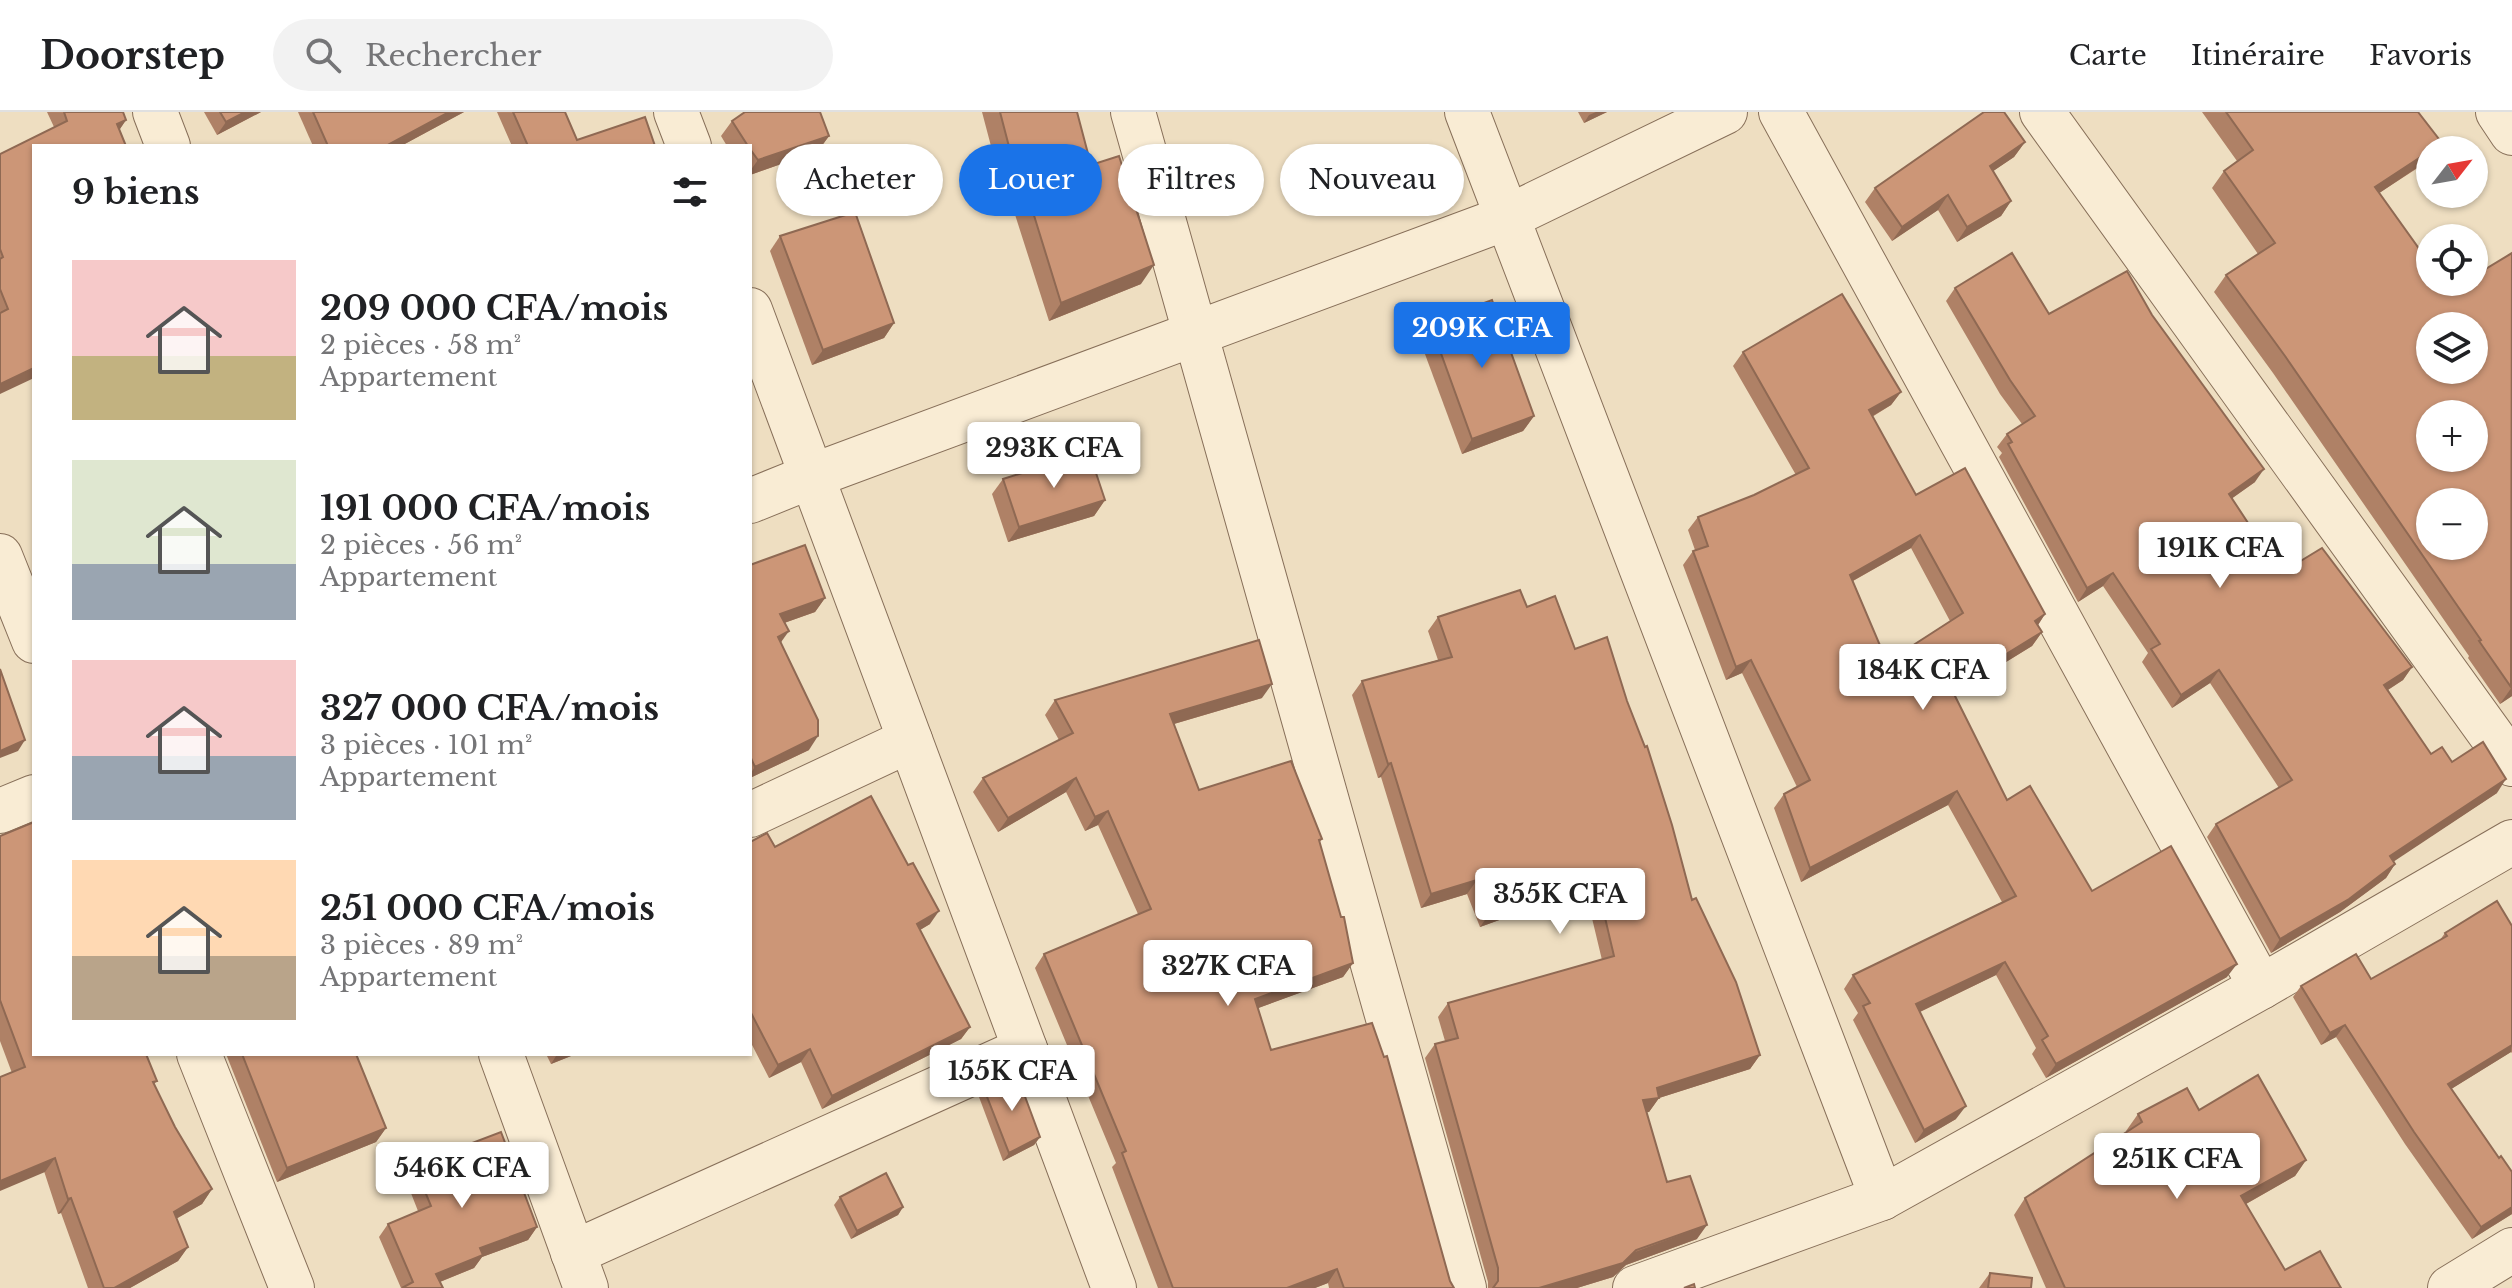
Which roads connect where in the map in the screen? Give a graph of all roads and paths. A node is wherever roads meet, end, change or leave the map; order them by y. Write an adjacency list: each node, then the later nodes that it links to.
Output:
1 (155, 112): 10 (street)
2 (676, 112): 11 (street)
3 (1133, 112): 14 (street)
4 (1467, 112): 12 (street)
5 (1725, 112): 12 (street)
6 (1781, 112): 25 (street)
7 (2042, 112): 20 (street)
8 (2498, 112): 9 (street)
9 (2512, 133)
10 (167, 144)
11 (688, 144)
12 (1506, 218): 14 (street); 29 (street)
13 (752, 315): 15 (street)
14 (1196, 333): 15 (street); 35 (street)
15 (812, 476): 16 (street); 19 (street)
16 (752, 500)
17 (0, 556): 18 (street)
18 (32, 636)
19 (910, 740): 23 (street); 26 (street)
20 (2512, 764)
21 (32, 798): 22 (street)
22 (0, 811)
23 (752, 814)
24 (2512, 842): 25 (street)
25 (2261, 987): 29 (street)
26 (1025, 1049): 31 (street); 34 (street)
27 (200, 1056): 33 (street)
28 (502, 1056): 31 (street)
29 (1882, 1198): 36 (street)
30 (2512, 1250): 32 (street)
31 (580, 1270)
32 (2469, 1283)
33 (292, 1288)
34 (1114, 1288)
35 (1464, 1288)
36 (1635, 1288)

